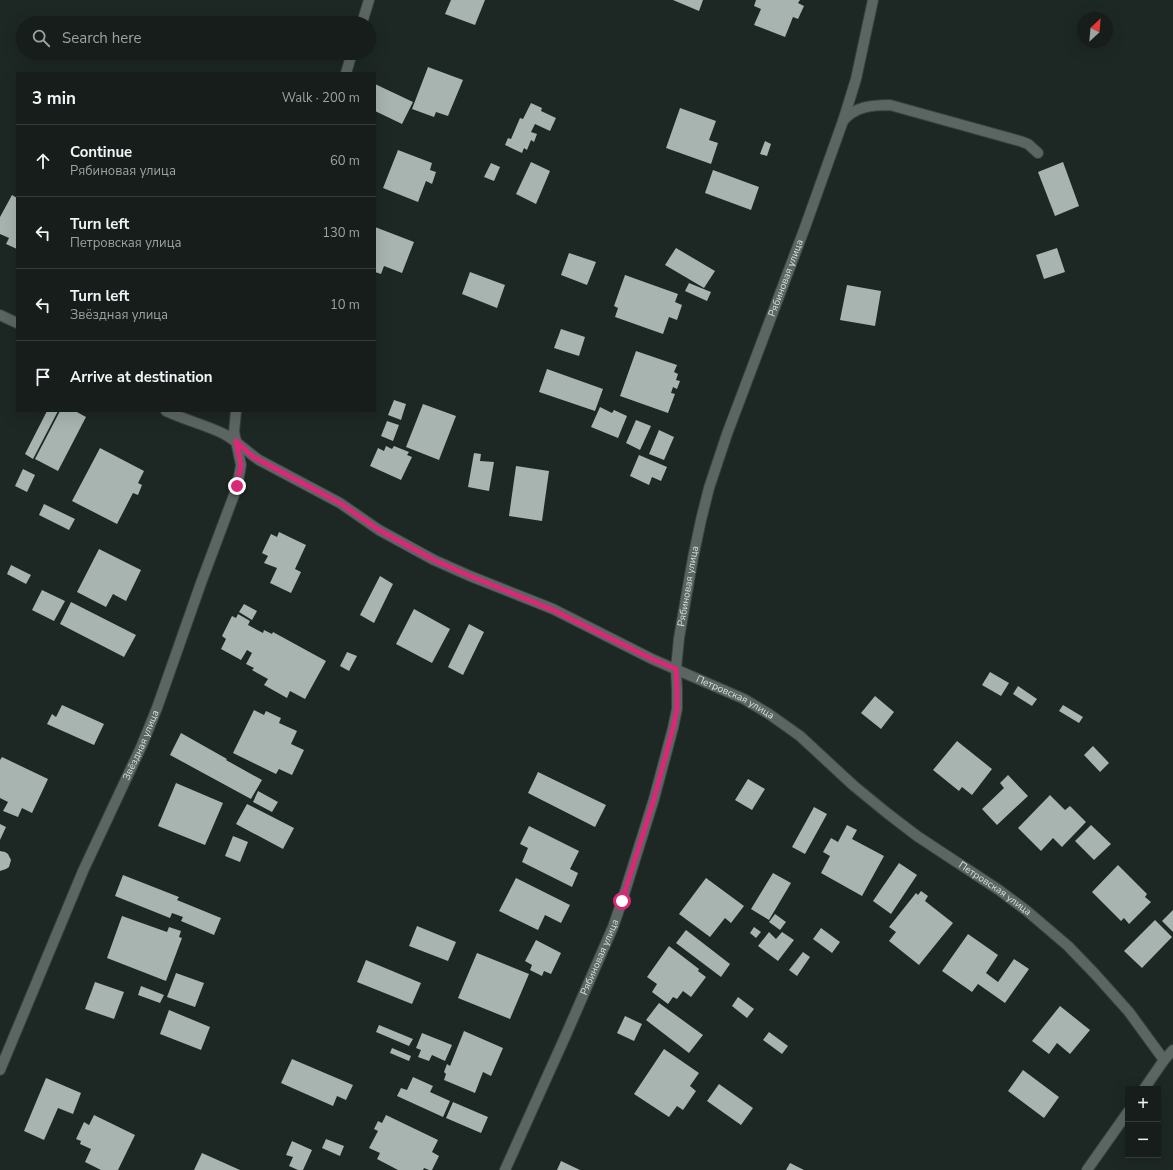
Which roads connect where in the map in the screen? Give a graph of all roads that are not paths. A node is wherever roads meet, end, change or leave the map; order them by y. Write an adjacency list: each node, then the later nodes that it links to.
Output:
1 (368, 0): 3 (street)
2 (873, 0): 6 (street, Рябиновая улица)
3 (364, 16)
4 (350, 60): 5 (street)
5 (346, 72)
6 (843, 121): 7 (street); 13 (street, Рябиновая улица)
7 (1038, 153)
8 (0, 315): 9 (street)
9 (16, 323)
10 (168, 412): 12 (street, Петровская улица)
11 (236, 412): 12 (street, Звёздная улица)
12 (236, 441): 13 (street, Петровская улица); 16 (street, Звёздная улица)
13 (676, 669): 15 (street, Петровская улица); 19 (street, Рябиновая улица)
14 (1173, 1050): 15 (street)
15 (1164, 1060): 17 (street)
16 (0, 1070)
17 (1146, 1086)
18 (1125, 1116): 20 (street)
19 (505, 1170)
20 (1087, 1170)

